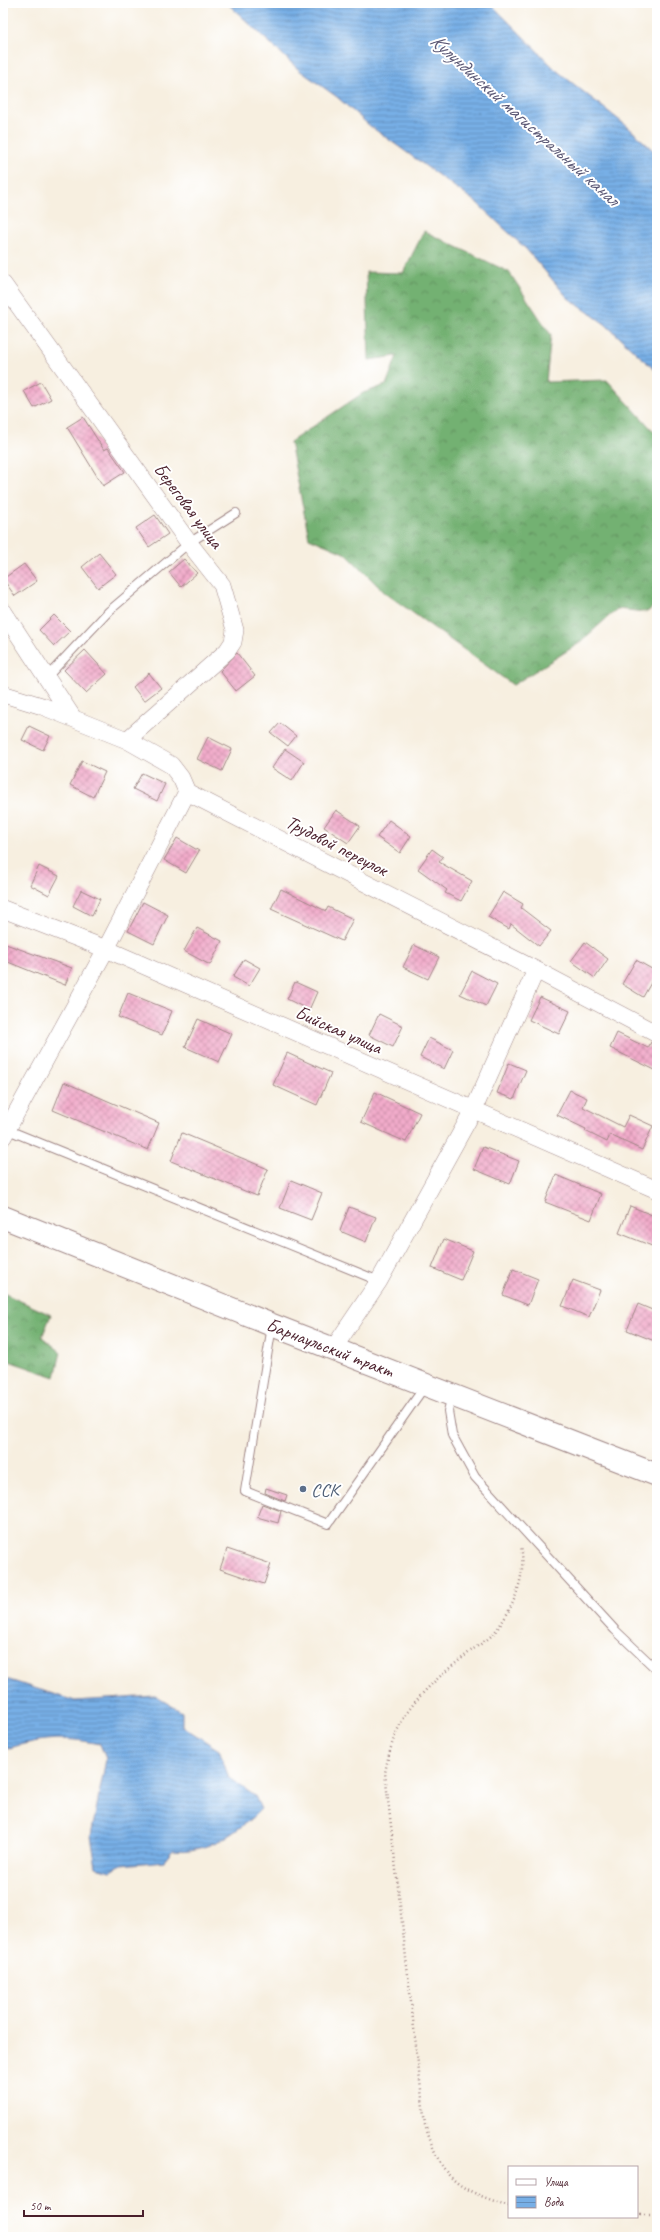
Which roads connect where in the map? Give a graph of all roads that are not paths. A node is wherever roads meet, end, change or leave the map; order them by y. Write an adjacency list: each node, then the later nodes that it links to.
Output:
1 (3, 284): 3 (street, Береговая улица)
2 (236, 513): 3 (lane)
3 (189, 543): 5 (lane); 8 (street, Береговая улица)
4 (3, 611): 5 (street)
5 (46, 678): 7 (street)
6 (3, 694): 7 (street)
7 (73, 718): 8 (street)
8 (127, 740): 9 (street)
9 (187, 792): 11 (street); 12 (street, Трудовой переулок)
10 (3, 909): 11 (street, Бийская улица)
11 (106, 949): 14 (street, Бийская улица); 15 (street)
12 (536, 970): 13 (street, Трудовой переулок); 14 (street)
13 (657, 1034)
14 (473, 1111): 16 (street, Бийская улица); 18 (street)
15 (5, 1134): 18 (lane)
16 (657, 1190)
17 (3, 1217): 19 (main road, Барнаульский тракт)
18 (379, 1281): 20 (street)
19 (272, 1326): 20 (main road, Барнаульский тракт); 21 (lane)
20 (334, 1349): 21 (main road, Барнаульский тракт)
21 (426, 1384): 22 (main road, Барнаульский тракт)
22 (452, 1394): 23 (main road, Барнаульский тракт); 24 (lane)
23 (657, 1475)
24 (657, 1670)

